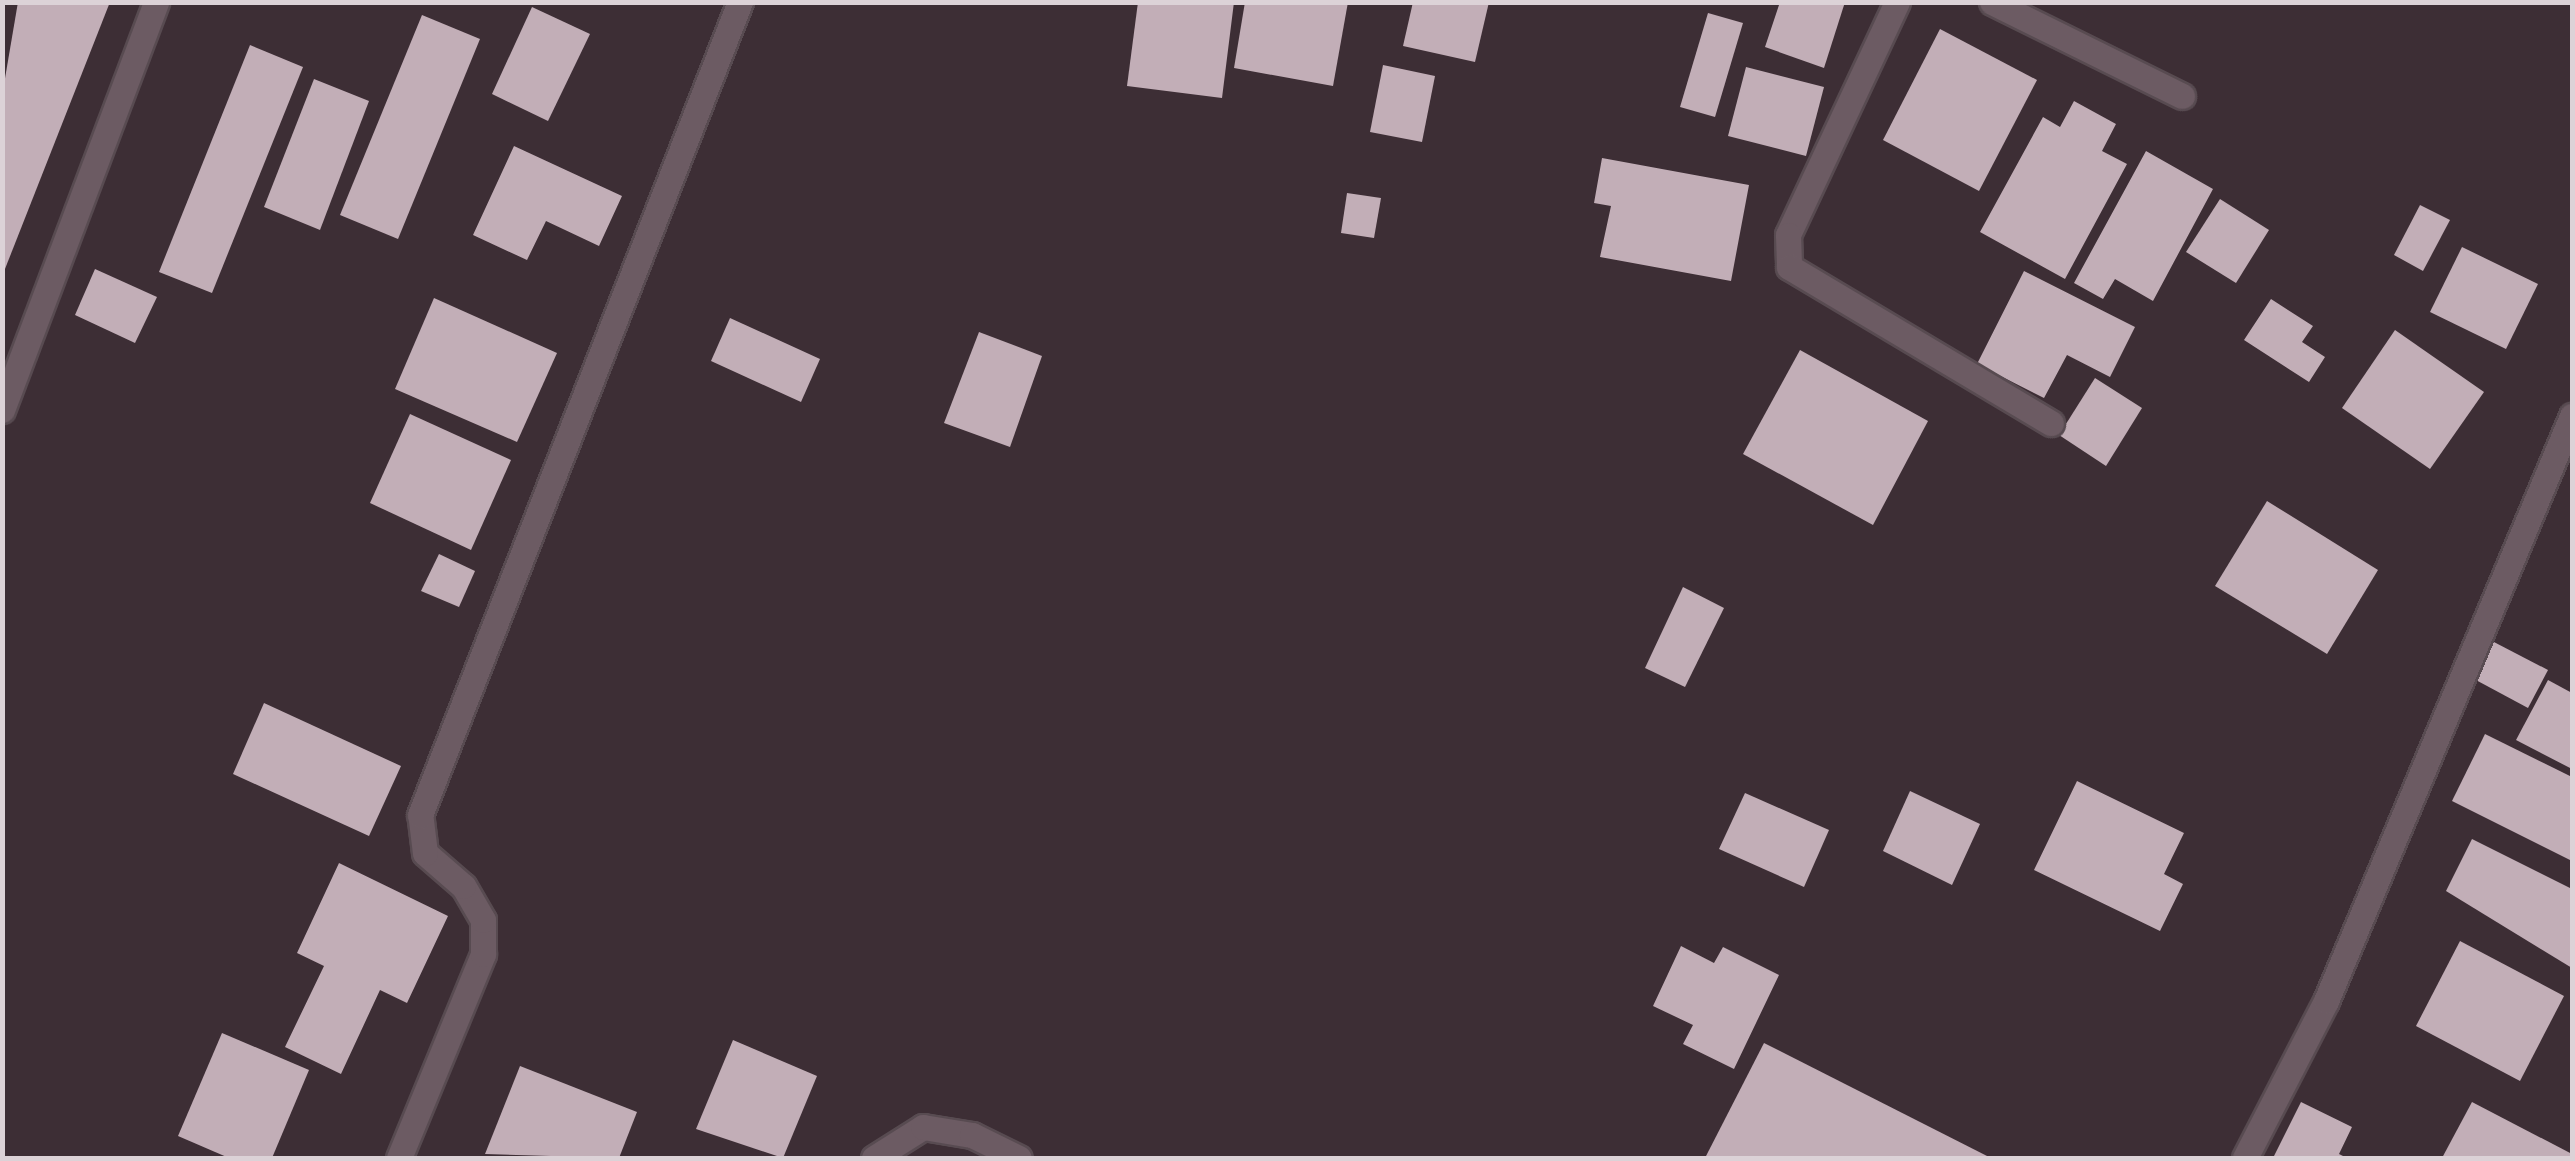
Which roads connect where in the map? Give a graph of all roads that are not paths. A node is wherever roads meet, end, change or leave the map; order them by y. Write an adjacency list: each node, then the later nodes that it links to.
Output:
1 (156, 2): 6 (street)
2 (740, 2): 9 (street)
3 (1897, 2): 8 (street)
4 (1992, 2): 5 (street)
5 (2182, 96)
6 (2, 410)
7 (2572, 416): 12 (street)
8 (2051, 423)
9 (400, 1158)
10 (874, 1158): 11 (street)
11 (1019, 1158)
12 (2245, 1158)

